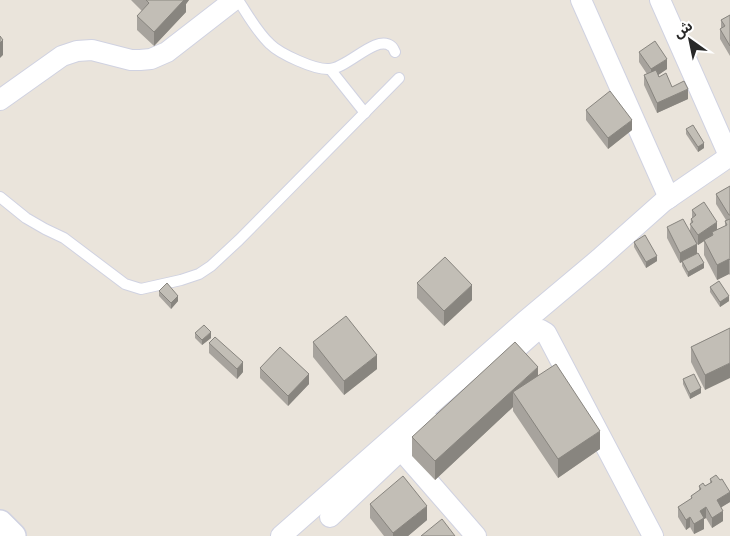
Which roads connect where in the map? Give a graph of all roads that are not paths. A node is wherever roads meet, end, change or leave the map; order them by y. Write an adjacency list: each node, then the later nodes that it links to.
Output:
1 (234, 0): 8 (street)
2 (238, 0): 6 (lane)
3 (582, 0): 12 (street)
4 (660, 0): 10 (street)
5 (395, 52): 6 (lane)
6 (330, 70): 9 (lane)
7 (400, 78): 9 (lane)
8 (0, 100)
9 (365, 113): 11 (lane)
10 (730, 157): 12 (street)
11 (0, 197)
12 (669, 198): 17 (street)
13 (401, 450): 14 (street); 18 (street); 19 (street)
14 (330, 517)
15 (0, 523): 16 (street)
16 (13, 536)
17 (281, 536)
18 (476, 536)
19 (652, 536)

